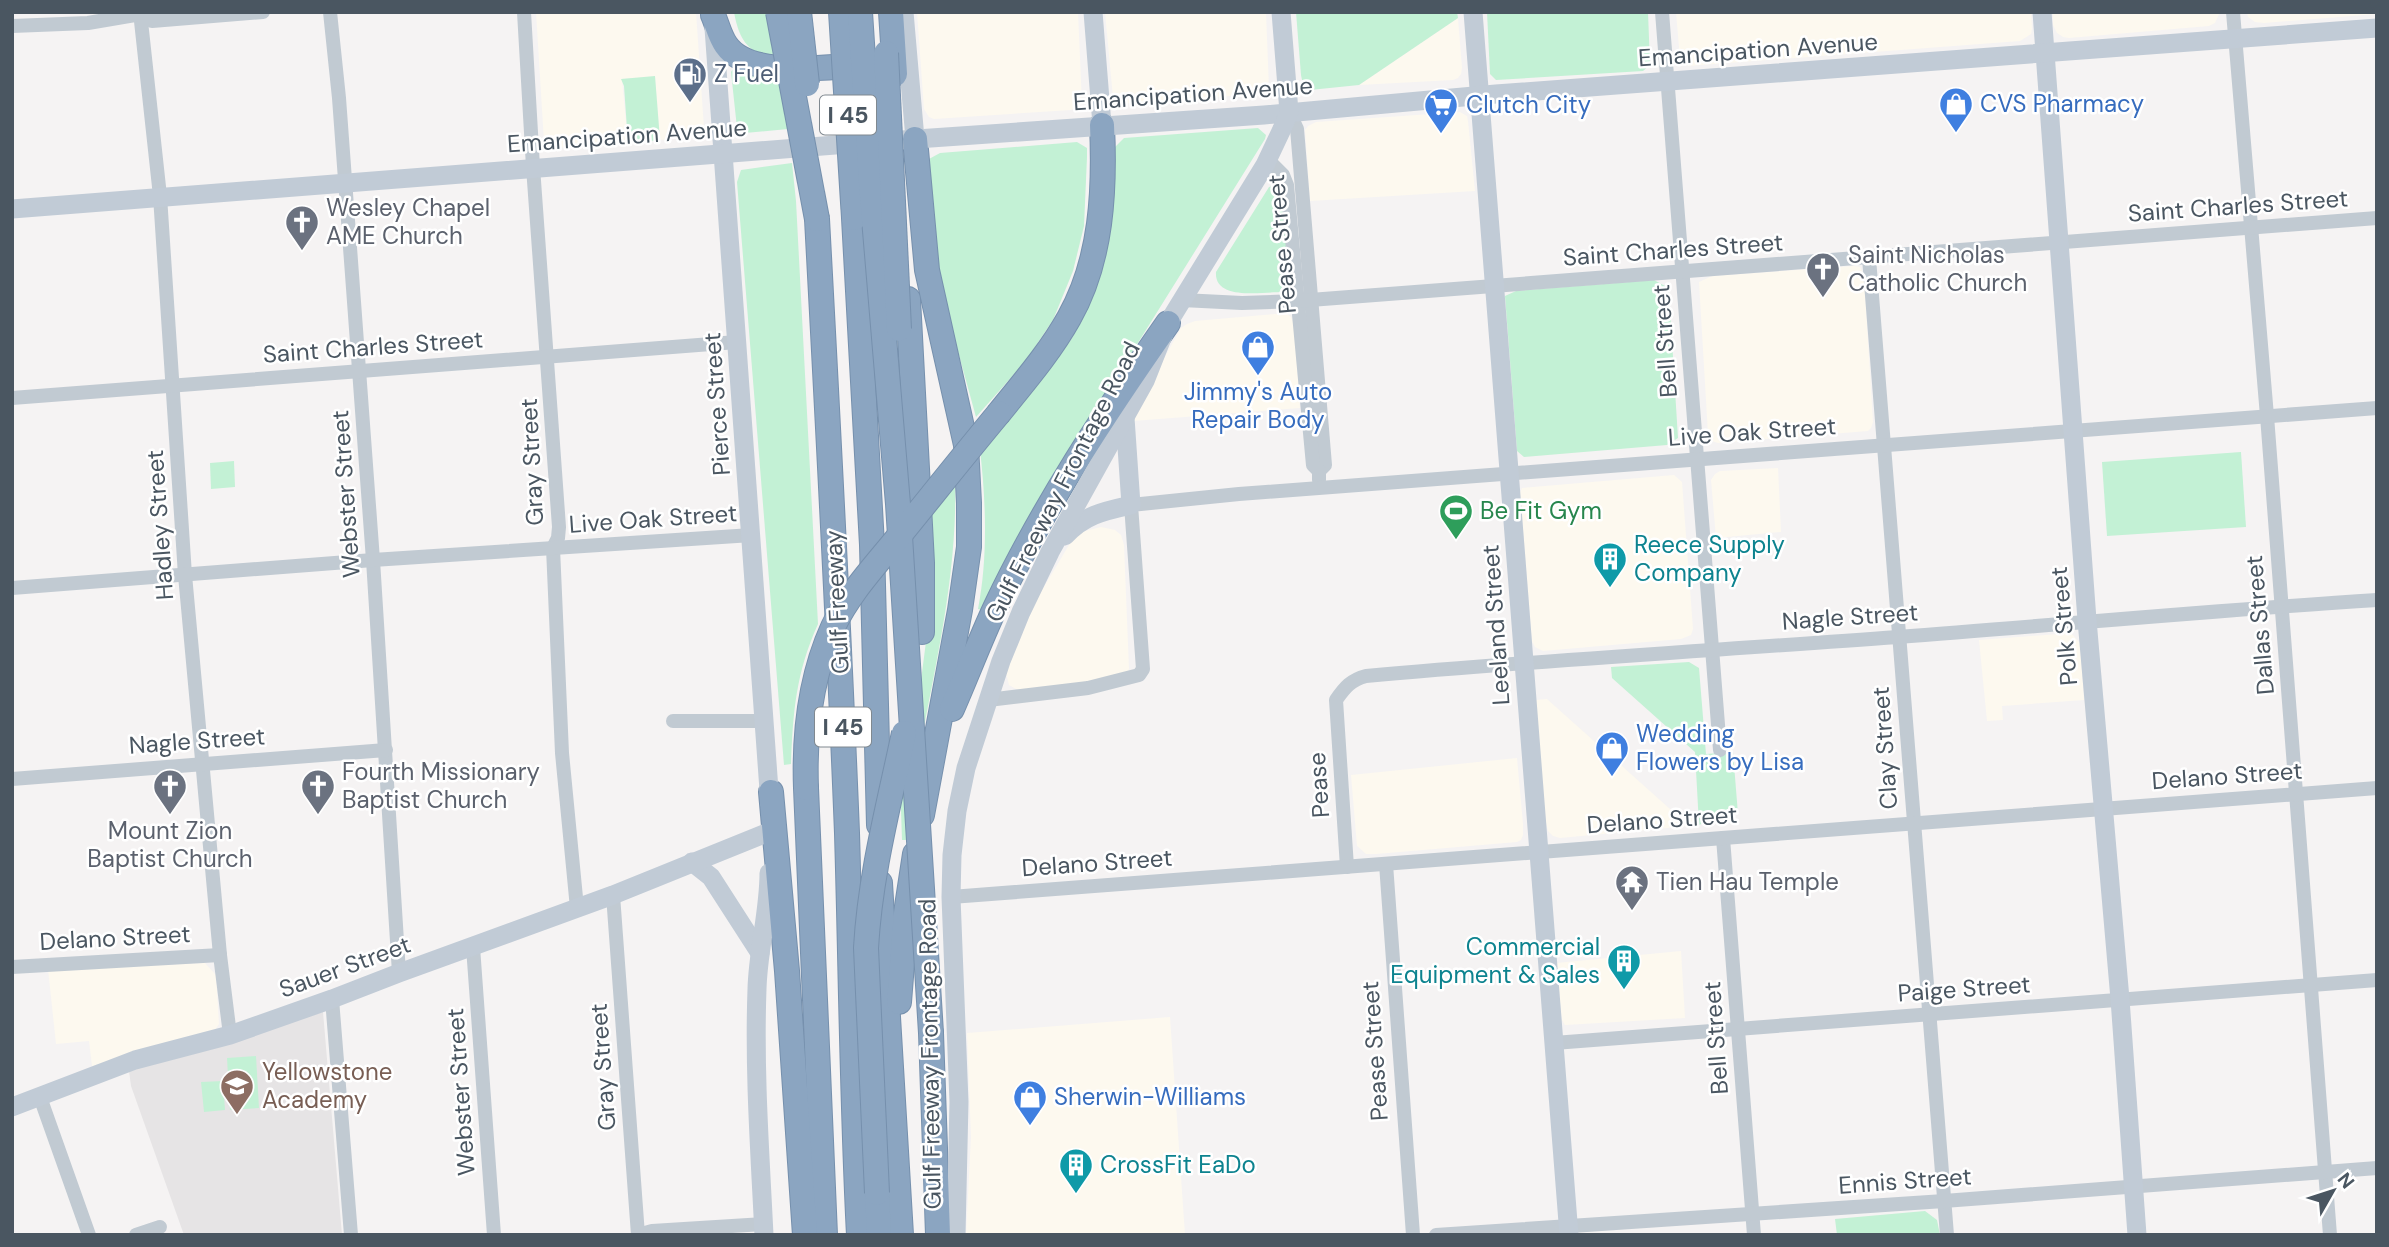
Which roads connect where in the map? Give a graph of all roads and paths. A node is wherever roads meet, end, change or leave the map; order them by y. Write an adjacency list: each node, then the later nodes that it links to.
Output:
1 (140, 12): 2 (street); 20 (street); 35 (street, Hadley Street)
2 (264, 12)
3 (330, 12): 34 (street, Webster Street)
4 (524, 12): 33 (street, Gray Street)
5 (778, 12): 38 (highway, bridge)
6 (793, 12): 26 (highway, Gulf Freeway / I 45, bridge)
7 (799, 12): 26 (highway, bridge)
8 (841, 12): 110 (highway, Gulf Freeway / I 45, bridge)
9 (860, 12): 60 (highway, bridge)
10 (883, 12): 60 (highway, bridge)
11 (891, 12): 24 (highway)
12 (904, 12): 30 (main road)
13 (1093, 12): 29 (main road)
14 (1281, 12): 28 (main road, Pease Street)
15 (1473, 12): 27 (main road, Leeland Street)
16 (1662, 12): 25 (street, Bell Street)
17 (2042, 12): 23 (main road, Polk Street)
18 (2233, 12): 22 (street, Dallas Street)
19 (713, 14): 24 (highway); 31 (main road, Pierce Street)
20 (12, 26)
21 (2377, 28): 22 (main road, Emancipation Avenue)
22 (2234, 37): 23 (main road, Emancipation Avenue); 39 (street, Dallas Street)
23 (2045, 53): 25 (main road, Emancipation Avenue); 40 (main road, Polk Street)
24 (895, 79): 30 (highway)
25 (1668, 81): 27 (main road, Emancipation Avenue); 42 (street, Bell Street)
26 (807, 91): 38 (highway, Gulf Freeway / I 45, bridge)
27 (1479, 95): 28 (main road, Emancipation Avenue); 43 (main road, Leeland Street)
28 (1289, 112): 29 (main road, Emancipation Avenue); 32 (main road, Gulf Freeway Frontage Road); 45 (street, Pease Street)
29 (1102, 125): 30 (main road, Emancipation Avenue); 127 (highway, bridge)
30 (907, 140): 31 (main road, Emancipation Avenue); 80 (highway); 129 (highway, I 45, bridge)
31 (722, 153): 33 (main road, Emancipation Avenue); 47 (main road, Pierce Street)
32 (1268, 160): 44 (main road, Gulf Freeway Frontage Road); 45 (street, Pease Street)
33 (533, 167): 34 (main road, Emancipation Avenue); 48 (street, Gray Street)
34 (346, 185): 35 (main road, Emancipation Avenue); 49 (street, Webster Street)
35 (160, 197): 36 (main road, Emancipation Avenue); 50 (street, Hadley Street)
36 (12, 209)
37 (2377, 218): 39 (street, Saint Charles Street)
38 (817, 219): 128 (highway, Gulf Freeway / I 45)
39 (2251, 228): 40 (street, Saint Charles Street); 53 (street, Dallas Street)
40 (2060, 242): 41 (street, Saint Charles Street); 55 (main road, Polk Street)
41 (1868, 258): 42 (street, Saint Charles Street); 56 (street, Clay Street)
42 (1682, 273): 43 (street, Saint Charles Street); 57 (street, Bell Street)
43 (1493, 286): 45 (street, Saint Charles Street); 58 (main road, Leeland Street)
44 (1182, 300): 45 (street, Saint Charles Street); 46 (main road, Gulf Freeway Frontage Road)
45 (1304, 300): 59 (street, Pease Street)
46 (1168, 323): 54 (main road, Gulf Freeway Frontage Road); 80 (highway)
47 (737, 342): 48 (street, Saint Charles Street); 62 (main road, Pierce Street)
48 (548, 357): 49 (street, Saint Charles Street); 63 (street, Gray Street)
49 (360, 372): 50 (street, Saint Charles Street); 65 (street, Webster Street)
50 (173, 384): 51 (street, Saint Charles Street); 66 (street, Hadley Street)
51 (12, 398)
52 (2377, 408): 53 (street, Live Oak Street)
53 (2267, 416): 55 (street, Live Oak Street); 69 (street, Dallas Street)
54 (1125, 417): 61 (main road); 64 (main road, Gulf Freeway Frontage Road)
55 (2073, 431): 56 (street, Live Oak Street); 70 (main road, Polk Street)
56 (1884, 445): 57 (street, Live Oak Street); 71 (street, Clay Street)
57 (1697, 459): 58 (street, Live Oak Street); 72 (street, Bell Street)
58 (1508, 474): 59 (street, Live Oak Street); 73 (main road, Leeland Street)
59 (1320, 488): 61 (street, Live Oak Street)
60 (898, 504): 131 (highway, bridge)
61 (1131, 505): 64 (main road); 74 (street)
62 (752, 535): 63 (street, Live Oak Street); 77 (main road, Pierce Street)
63 (553, 548): 65 (street, Live Oak Street); 96 (street, Gray Street)
64 (1050, 552): 74 (main road, Gulf Freeway Frontage Road)
65 (373, 560): 66 (street, Live Oak Street); 78 (street, Webster Street)
66 (184, 575): 67 (street, Live Oak Street); 81 (street, Hadley Street)
67 (12, 589)
68 (2377, 600): 69 (street, Nagle Street)
69 (2281, 606): 70 (street, Nagle Street); 85 (street, Dallas Street)
70 (2087, 620): 71 (street, Nagle Street); 86 (main road, Polk Street)
71 (1900, 637): 72 (street, Nagle Street); 87 (street, Clay Street)
72 (1711, 650): 73 (street, Nagle Street); 79 (street, Bell Street)
73 (1523, 662): 75 (street, Nagle Street); 90 (main road, Leeland Street)
74 (988, 700): 95 (main road, Gulf Freeway Frontage Road)
75 (1336, 700): 93 (street, Pease)
76 (673, 721): 77 (street)
77 (765, 721): 84 (main road, Pierce Street)
78 (386, 750): 81 (street, Nagle Street); 101 (street, Webster Street)
79 (1720, 750)
80 (933, 759): 110 (highway)
81 (204, 763): 82 (street, Nagle Street); 99 (street, Hadley Street)
82 (12, 779)
83 (2377, 788): 85 (street, Delano Street)
84 (771, 792): 88 (main road); 126 (highway)
85 (2296, 794): 86 (street, Delano Street); 103 (street, Dallas Street)
86 (2104, 809): 87 (street, Delano Street); 105 (main road, Polk Street)
87 (1914, 823): 89 (street, Delano Street); 106 (street, Clay Street)
88 (769, 832): 91 (main road, Sauer Street); 98 (main road)
89 (1723, 838): 90 (street, Delano Street); 107 (street, Bell Street)
90 (1538, 852): 92 (street, Delano Street); 109 (main road, Leeland Street)
91 (692, 862): 94 (main road, Sauer Street); 98 (main road)
92 (1385, 864): 93 (street, Delano Street); 133 (street, Pease Street)
93 (1347, 867): 95 (street, Delano Street)
94 (613, 895): 96 (main road, Sauer Street); 125 (street, Gray Street)
95 (951, 897): 132 (main road, Gulf Freeway Frontage Road)
96 (577, 908): 97 (main road, Sauer Street)
97 (473, 947): 101 (main road, Sauer Street); 124 (street, Webster Street)
98 (760, 953): 119 (main road)
99 (220, 955): 100 (street, Delano Street); 108 (street, Hadley Street)
100 (12, 967)
101 (399, 973): 104 (main road, Sauer Street)
102 (2377, 980): 103 (street, Paige Street)
103 (2310, 985): 105 (street, Paige Street); 114 (street, Dallas Street)
104 (332, 999): 108 (main road, Sauer Street); 123 (street)
105 (2120, 999): 106 (street, Paige Street); 115 (main road, Polk Street)
106 (1928, 1014): 107 (street, Paige Street); 116 (street, Clay Street)
107 (1738, 1029): 109 (street, Paige Street); 117 (street, Bell Street)
108 (230, 1035): 111 (main road, Sauer Street)
109 (1555, 1043): 120 (main road, Leeland Street)
110 (891, 1069): 130 (highway, Gulf Freeway / I 45)
111 (40, 1097): 112 (main road, Sauer Street); 121 (street)
112 (12, 1107)
113 (2377, 1168): 114 (street, Ennis Street)
114 (2325, 1172): 115 (street, Ennis Street); 138 (street, Dallas Street)
115 (2134, 1187): 116 (street, Ennis Street); 137 (main road, Polk Street)
116 (1944, 1201): 117 (street, Ennis Street); 136 (street, Clay Street)
117 (1753, 1213): 120 (street, Ennis Street); 135 (street, Bell Street)
118 (160, 1227): 122 (street)
119 (764, 1229): 125 (street)
120 (1569, 1231): 134 (street, Ennis Street)
121 (89, 1235)
122 (136, 1235)
123 (351, 1235)
124 (494, 1235)
125 (638, 1235)
126 (805, 1235)
127 (825, 1235)
128 (859, 1235)
129 (879, 1235)
130 (901, 1235)
131 (937, 1235)
132 (957, 1235)
133 (1413, 1235)
134 (1436, 1235)
135 (1754, 1235)
136 (1947, 1235)
137 (2137, 1235)
138 (2330, 1235)

